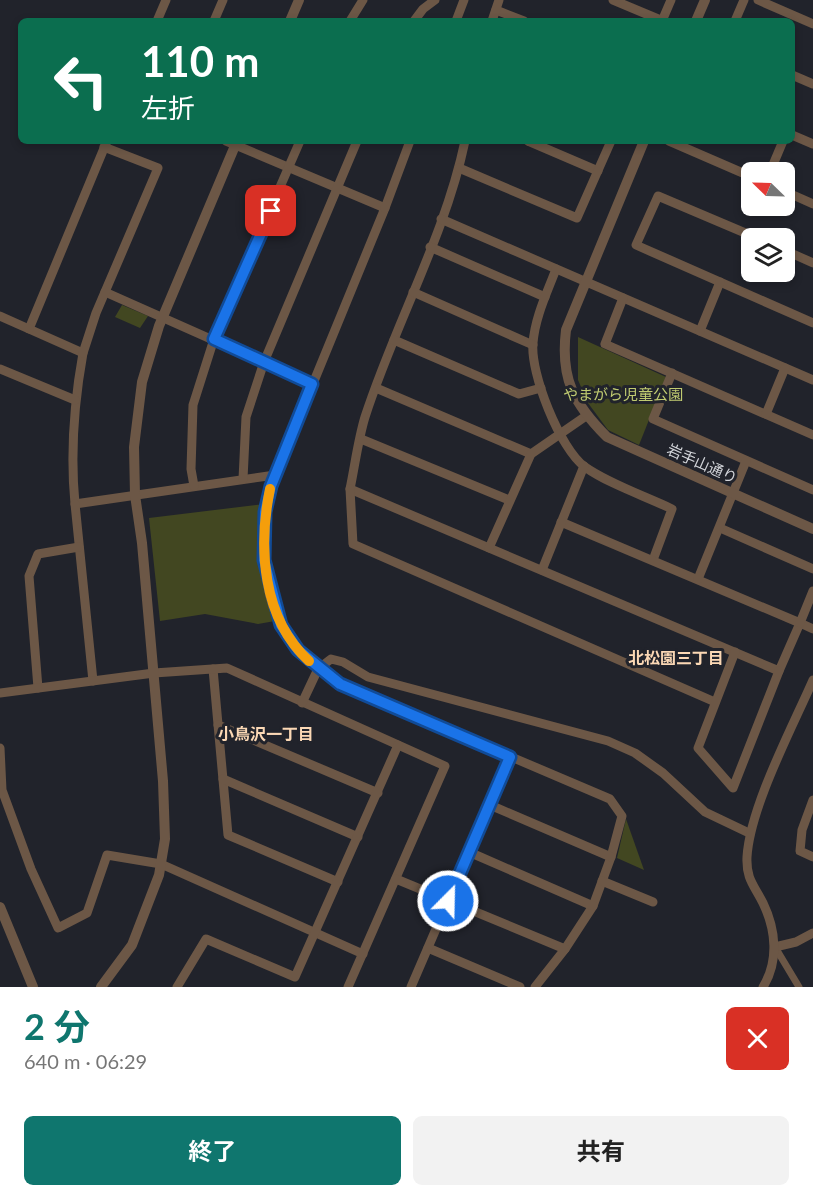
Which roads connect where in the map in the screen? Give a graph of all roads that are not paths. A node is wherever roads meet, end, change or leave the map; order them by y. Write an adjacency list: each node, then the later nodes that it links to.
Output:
1 (166, 0): 13 (street)
2 (223, 0): 14 (street)
3 (299, 0): 15 (street)
4 (363, 0): 16 (street)
5 (435, 0): 17 (street)
6 (464, 0): 18 (street)
7 (613, 0): 20 (street)
8 (671, 0): 21 (street)
9 (705, 0): 22 (street)
10 (744, 0): 23 (street)
11 (758, 0): 24 (street)
12 (497, 5): 19 (street)
13 (158, 18)
14 (215, 18)
15 (291, 18)
16 (352, 18)
17 (416, 18)
18 (457, 18)
19 (519, 18)
20 (655, 18)
21 (663, 18)
22 (697, 18)
23 (736, 18)
24 (813, 24)
25 (795, 76): 26 (street)
26 (813, 84)
27 (795, 136): 40 (street)
28 (105, 144): 58 (street); 65 (street)
29 (232, 144): 63 (street)
30 (237, 144): 42 (street)
31 (299, 144): 42 (street)
32 (356, 144): 46 (street)
33 (409, 144): 49 (street)
34 (464, 144): 43 (street)
35 (535, 144): 44 (street)
36 (610, 144): 44 (street)
37 (643, 144): 56 (street, 岩手山通り)
38 (676, 144): 45 (street)
39 (782, 144): 41 (street)
40 (813, 144)
41 (774, 162)
42 (289, 168): 46 (street); 67 (street)
43 (459, 168): 44 (street); 50 (street)
44 (598, 171)
45 (741, 172)
46 (337, 188): 49 (street); 71 (street)
47 (795, 196): 48 (street)
48 (813, 204)
49 (385, 208): 76 (street)
50 (441, 219): 52 (street); 55 (street)
51 (741, 231): 57 (street)
52 (430, 247): 59 (street); 60 (street)
53 (795, 255): 54 (street)
54 (813, 262)
55 (556, 269): 56 (street); 60 (street)
56 (585, 281): 61 (street); 81 (street, 岩手山通り)
57 (720, 282): 64 (street); 66 (street)
58 (105, 292): 63 (street); 70 (street)
59 (413, 292): 68 (street); 69 (street)
60 (546, 297): 69 (street)
61 (623, 298): 66 (street); 74 (street)
62 (0, 316): 65 (street)
63 (162, 318): 67 (street); 94 (street)
64 (813, 323)
65 (29, 329): 70 (street)
66 (700, 331): 72 (street)
67 (214, 339): 71 (street); 90 (street)
68 (394, 340): 77 (street); 78 (street)
69 (532, 345): 78 (street)
70 (83, 353): 79 (street)
71 (264, 362): 76 (street); 89 (street)
72 (785, 368): 75 (street); 80 (street)
73 (0, 369): 79 (street)
74 (672, 373): 80 (street); 86 (street)
75 (813, 380)
76 (312, 384): 88 (street)
77 (376, 388): 84 (street); 85 (street)
78 (541, 388): 82 (street)
79 (75, 400): 96 (street)
80 (766, 414): 83 (street)
81 (586, 416): 82 (street); 93 (street, 岩手山通り)
82 (560, 435): 85 (street); 87 (street)
83 (813, 435)
84 (361, 439): 91 (street); 95 (street)
85 (531, 454): 95 (street)
86 (746, 460): 92 (street); 93 (street)
87 (584, 466): 97 (street); 102 (street)
88 (275, 475): 89 (street); 111 (street)
89 (243, 479): 90 (street)
90 (194, 486): 94 (street)
91 (350, 489): 101 (street); 118 (street)
92 (813, 490)
93 (733, 494): 98 (street); 99 (street, 岩手山通り)
94 (135, 495): 96 (street); 113 (street)
95 (509, 500): 101 (street)
96 (75, 504): 100 (street)
97 (561, 522): 102 (street); 104 (street)
98 (720, 528): 103 (street); 105 (street)
99 (813, 529)
100 (79, 547): 114 (street); 116 (street)
101 (489, 548): 104 (street)
102 (653, 560): 105 (street)
103 (813, 569)
104 (542, 570): 109 (street)
105 (698, 579): 107 (street)
106 (813, 591): 107 (street)
107 (800, 623): 108 (street); 112 (street)
108 (813, 628)
109 (735, 652): 112 (street); 118 (street)
110 (213, 669): 113 (street); 119 (street); 120 (street)
111 (318, 669): 119 (street); 123 (street); 128 (street)
112 (779, 671): 118 (street)
113 (153, 673): 114 (street); 133 (street)
114 (93, 681): 116 (street)
115 (812, 683): 128 (street)
116 (38, 688): 117 (street)
117 (0, 693)
118 (715, 702)
119 (302, 703): 121 (street)
120 (218, 725): 124 (street); 125 (street)
121 (398, 745): 125 (street); 134 (street)
122 (0, 748): 133 (street)
123 (510, 757): 127 (street); 131 (street)
124 (223, 780): 129 (street); 136 (street)
125 (378, 793): 129 (street)
126 (813, 800): 132 (street)
127 (490, 805): 130 (street); 131 (street)
128 (749, 833): 143 (street)
129 (358, 837): 136 (street)
130 (469, 852): 137 (street); 139 (street)
131 (611, 857): 135 (street)
132 (813, 857)
133 (160, 864): 141 (street); 149 (street)
134 (396, 879): 137 (street); 146 (street)
135 (602, 880): 138 (street); 139 (street)
136 (338, 882): 141 (street)
137 (448, 901): 144 (street); 145 (street)
138 (653, 902)
139 (593, 906): 145 (street)
140 (0, 908): 148 (street)
141 (316, 933): 146 (street); 147 (street)
142 (813, 933): 143 (street)
143 (775, 947): 156 (street); 157 (street)
144 (428, 948): 153 (street); 154 (street)
145 (565, 949): 155 (street)
146 (363, 954): 152 (street)
147 (295, 977): 150 (street); 151 (street)
148 (33, 987)
149 (100, 987)
150 (177, 987)
151 (291, 987)
152 (348, 987)
153 (411, 987)
154 (520, 987)
155 (535, 987)
156 (763, 987)
157 (799, 987)

